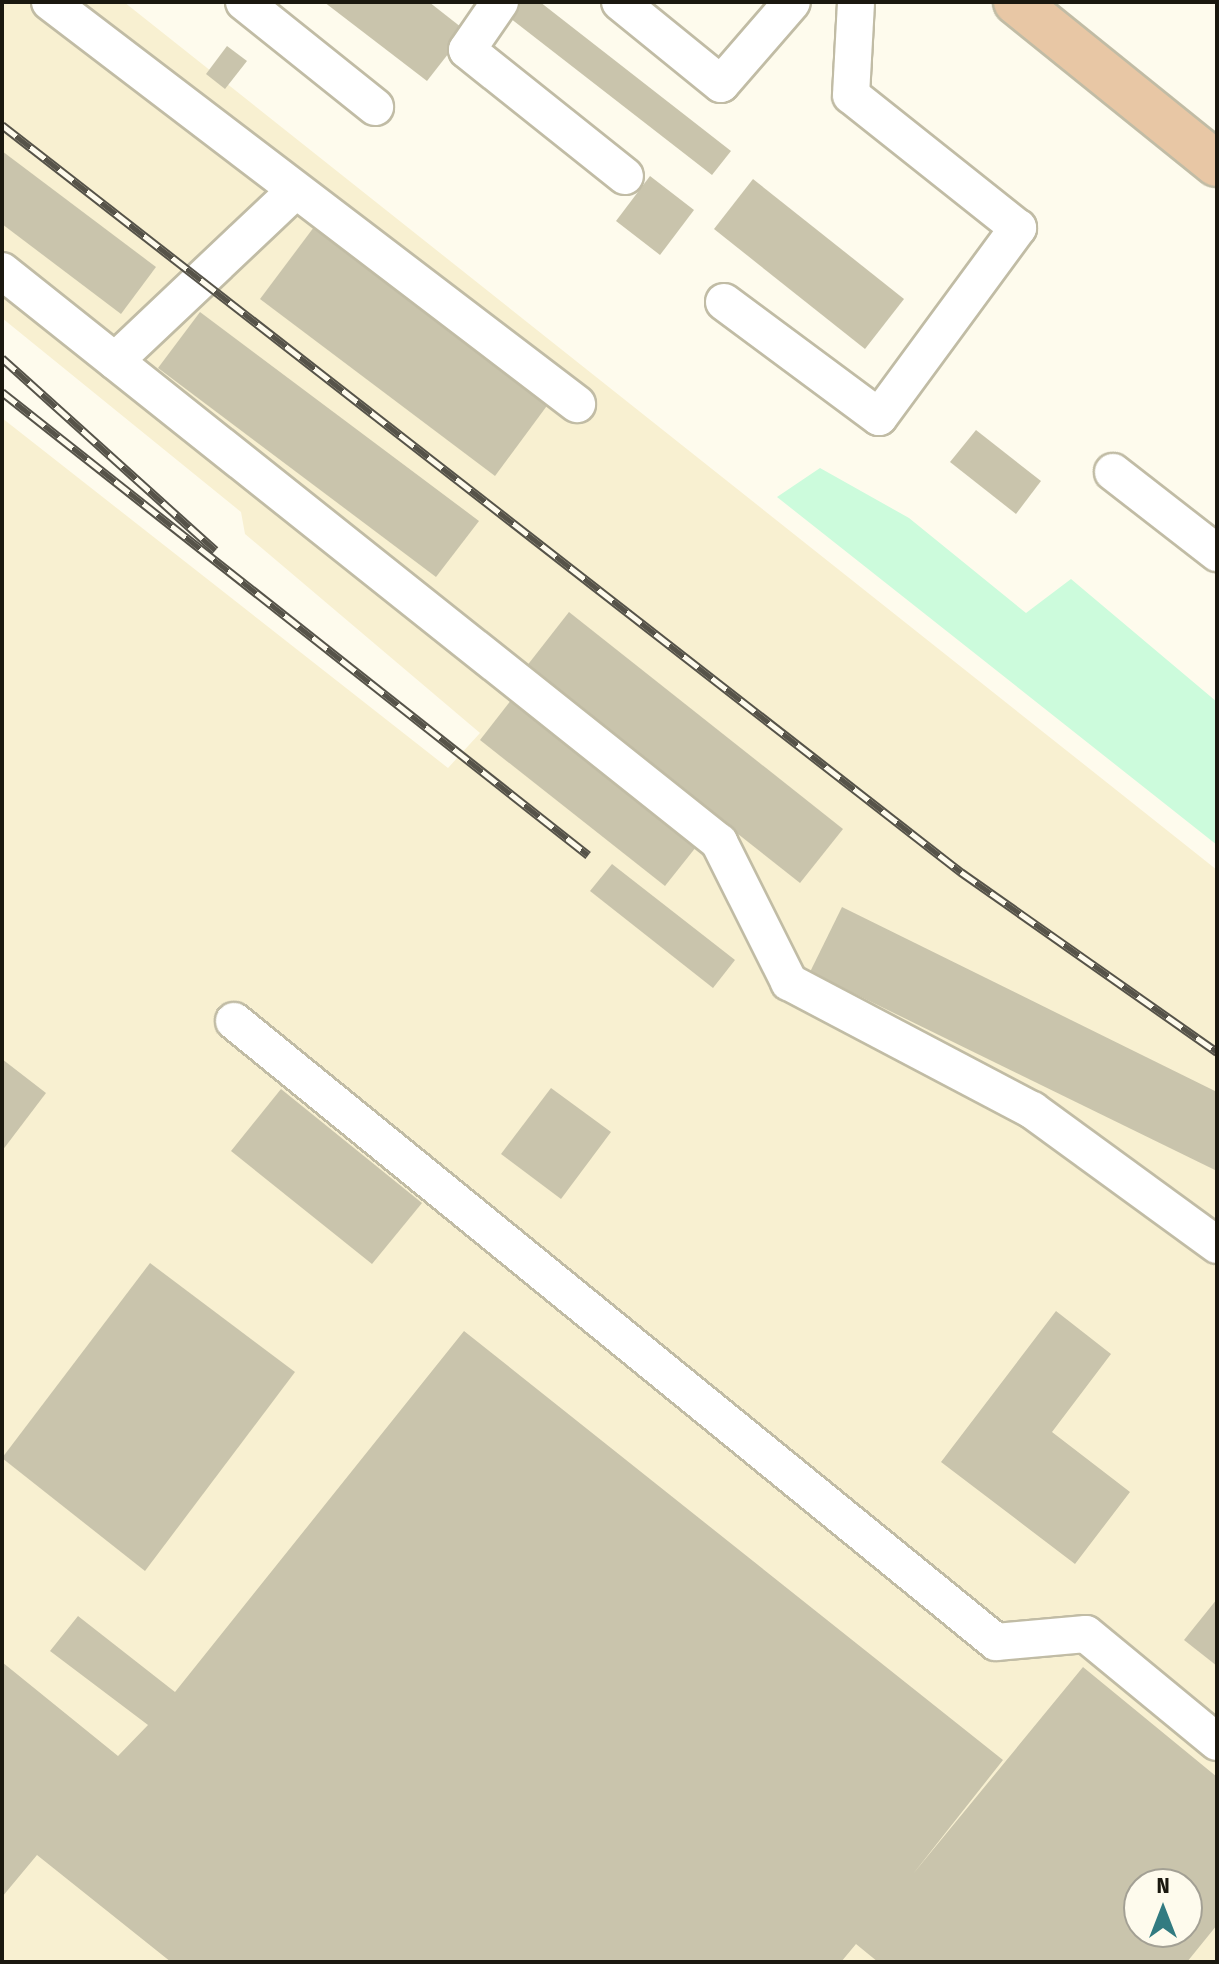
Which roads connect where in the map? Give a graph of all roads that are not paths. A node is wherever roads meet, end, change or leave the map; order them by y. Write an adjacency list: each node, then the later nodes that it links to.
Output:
1 (50, 2): 11 (lane)
2 (244, 2): 8 (lane)
3 (500, 2): 10 (lane)
4 (620, 2): 5 (lane)
5 (792, 2)
6 (856, 2): 13 (lane)
7 (1016, 2): 9 (main road)
8 (375, 107)
9 (1217, 164)
10 (625, 176)
11 (294, 192): 14 (lane); 15 (lane)
12 (2, 271): 14 (lane)
13 (724, 302)
14 (115, 361): 19 (lane)
15 (577, 404)
16 (1113, 472): 17 (lane)
17 (1217, 553)
18 (234, 1021): 20 (lane)
19 (1217, 1245)
20 (1217, 1742)

